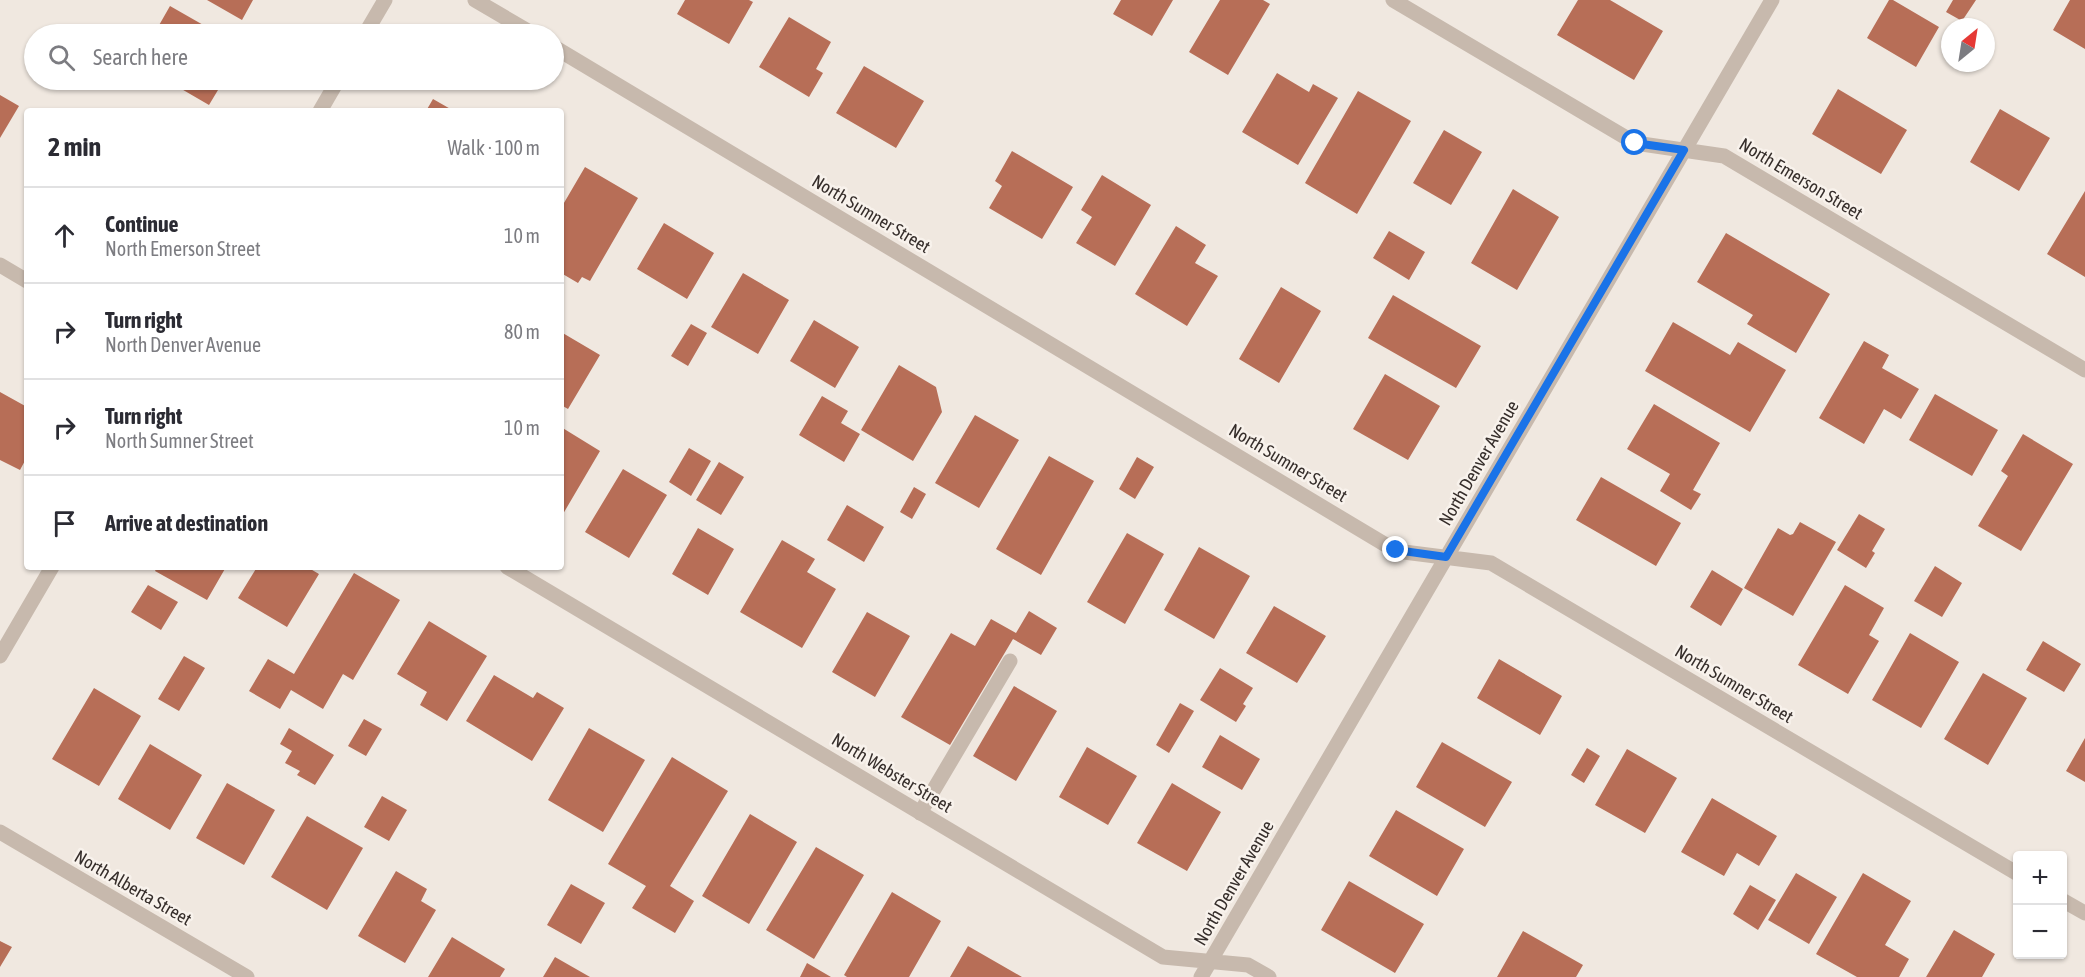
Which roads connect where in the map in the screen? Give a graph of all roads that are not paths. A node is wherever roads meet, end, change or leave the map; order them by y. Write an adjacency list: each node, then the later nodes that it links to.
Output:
1 (385, 0): 5 (street)
2 (475, 0): 6 (street)
3 (1393, 0): 10 (street, North Emerson Street)
4 (1772, 0): 10 (street, North Denver Avenue)
5 (371, 24)
6 (516, 24)
7 (564, 53): 14 (street, North Sumner Street)
8 (332, 90): 9 (street)
9 (322, 108)
10 (1684, 150): 13 (street, North Emerson Street); 14 (street, North Denver Avenue)
11 (0, 265): 12 (street)
12 (24, 279)
13 (2085, 370)
14 (1446, 557): 21 (street, North Sumner Street); 24 (street, North Denver Avenue)
15 (50, 570): 17 (street)
16 (512, 570): 19 (street, North Webster Street)
17 (0, 656)
18 (1010, 661): 19 (street)
19 (920, 813): 24 (street, North Webster Street)
20 (0, 832): 25 (street, North Alberta Street)
21 (2013, 871)
22 (2067, 903): 23 (street)
23 (2085, 914)
24 (1210, 961): 26 (street, North Denver Avenue); 27 (street, North Webster Street)
25 (247, 977)
26 (1201, 977)
27 (1269, 977)

